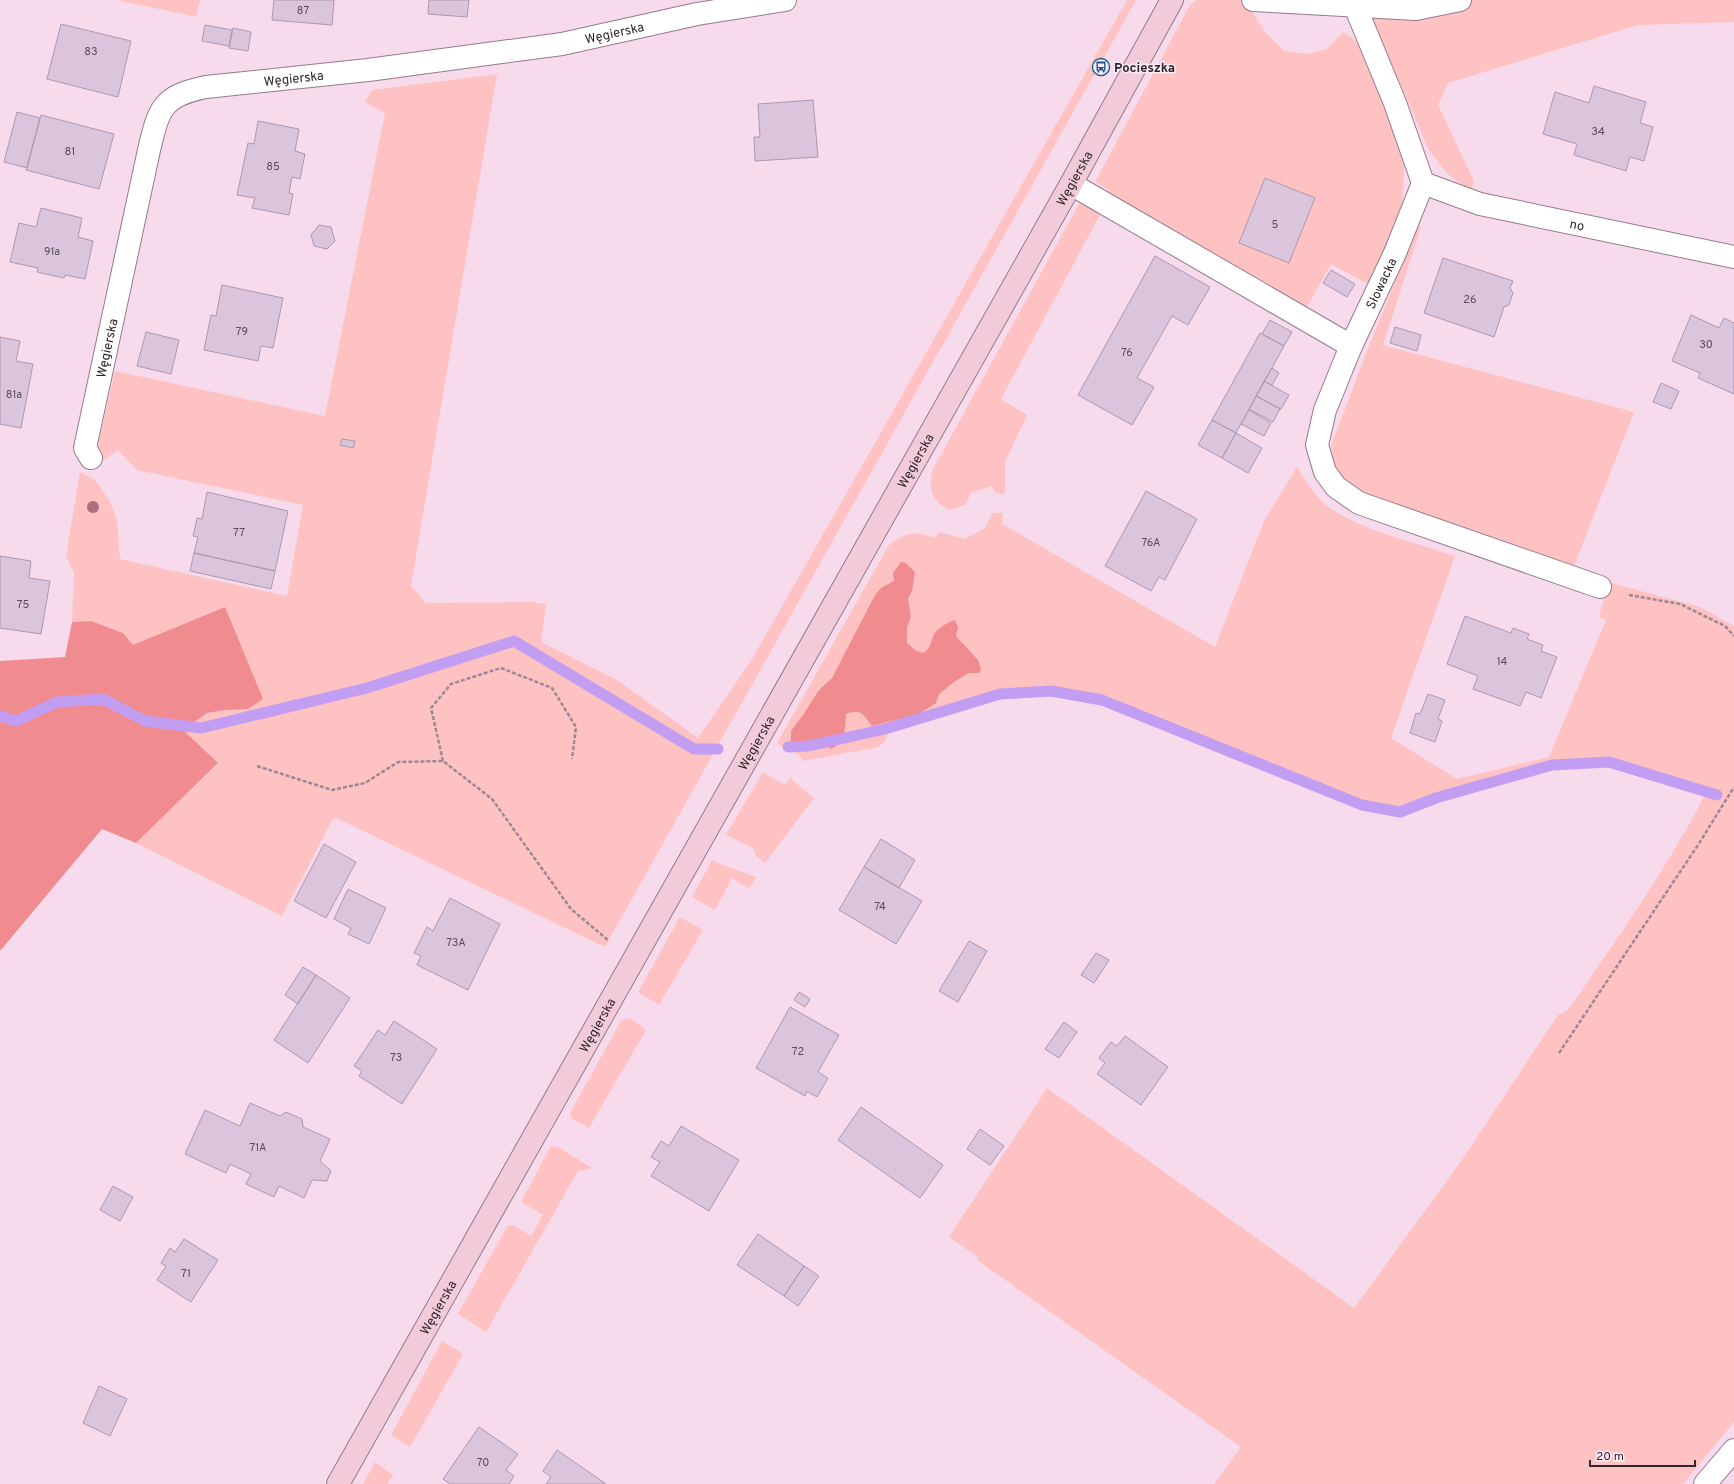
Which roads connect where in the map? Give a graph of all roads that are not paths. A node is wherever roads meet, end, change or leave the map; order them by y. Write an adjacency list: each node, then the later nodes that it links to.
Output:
1 (785, 0): 10 (street, Węgierska)
2 (1172, 0): 7 (main road, Węgierska)
3 (1460, 0): 5 (street)
4 (1256, 1): 5 (street)
5 (1357, 3): 6 (street)
6 (1423, 182): 8 (street, no); 9 (street, Słowacka)
7 (1071, 184): 9 (street); 13 (main road, Węgierska)
8 (1734, 257)
9 (1351, 346): 11 (street, Słowacka)
10 (91, 458)
11 (1600, 587)
12 (1734, 1450): 14 (street)
13 (338, 1484)
14 (1704, 1484)

